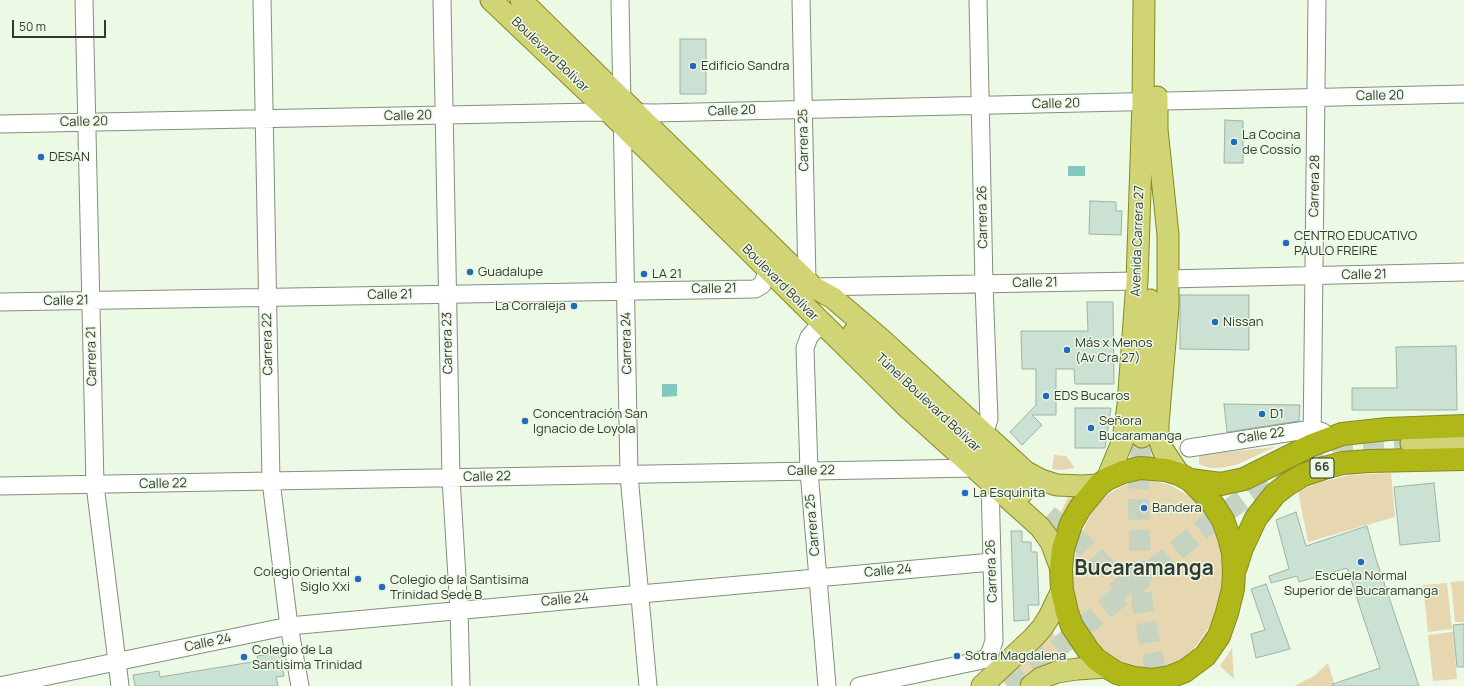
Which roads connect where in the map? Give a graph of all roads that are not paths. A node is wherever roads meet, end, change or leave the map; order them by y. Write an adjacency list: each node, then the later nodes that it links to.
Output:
1 (84, 0): 20 (street, Carrera 21)
2 (262, 0): 19 (street, Carrera 22)
3 (442, 0): 18 (street, Carrera 23)
4 (491, 0): 17 (main road, Boulevard Bolívar)
5 (521, 0): 17 (main road, Boulevard Bolívar)
6 (620, 0): 17 (street, Carrera 24)
7 (801, 0): 16 (street, Carrera 25)
8 (978, 0): 15 (street, Carrera 26)
9 (1144, 0): 14 (main road, Avenida Carrera 27)
10 (1158, 0): 14 (main road, Avenida Carrera 27)
11 (1317, 0): 13 (street, Carrera 28)
12 (1464, 94): 13 (street, Calle 20)
13 (1316, 98): 14 (street, Calle 20); 25 (street, Carrera 28)
14 (1150, 102): 15 (street, Calle 20); 22 (main road, Avenida Carrera 27); 27 (main road, Avenida Carrera 27)
15 (980, 105): 16 (street, Calle 20); 29 (street, Carrera 26)
16 (804, 109): 17 (street, Calle 20); 28 (street, Carrera 25)
17 (622, 112): 18 (street, Calle 20); 23 (main road, Boulevard Bolívar); 28 (main road, Boulevard Bolívar); 30 (street, Carrera 24)
18 (444, 115): 19 (street, Calle 20); 31 (street, Carrera 23)
19 (264, 119): 20 (street, Calle 20); 32 (street, Carrera 22)
20 (87, 122): 21 (street, Calle 20); 33 (street, Carrera 21)
21 (0, 124)
22 (1157, 129): 26 (main road, Avenida Carrera 27); 38 (main road)
23 (768, 270): 30 (street, Calle 21); 35 (main road, Boulevard Bolívar)
24 (1464, 272): 25 (street, Calle 21)
25 (1314, 276): 26 (street, Calle 21); 39 (street, Carrera 28)
26 (1168, 279): 47 (main road, Avenida Carrera 27)
27 (1137, 281): 29 (street, Calle 21); 50 (main road, Avenida Carrera 27)
28 (810, 284): 29 (street, Calle 21); 37 (main road, Boulevard Bolívar); 53 (main road, Túnel Boulevard Bolívar)
29 (984, 284): 37 (street, Carrera 26)
30 (626, 291): 31 (street, Calle 21); 45 (street, Carrera 24)
31 (448, 294): 32 (street, Calle 21); 48 (street, Carrera 23)
32 (267, 298): 33 (street, Calle 21); 49 (street, Carrera 22)
33 (91, 301): 34 (street, Calle 21); 51 (street, Carrera 21)
34 (0, 302)
35 (827, 329): 44 (street, Carrera 25); 46 (main road, Boulevard Bolívar)
36 (1464, 426): 39 (highway, 66)
37 (980, 430): 50 (main road, Boulevard Bolívar)
38 (1142, 437)
39 (1319, 437): 42 (street, Calle 22); 47 (highway, 66)
40 (1464, 442): 41 (main road)
41 (1411, 443)
42 (1189, 448)
43 (1464, 459): 55 (highway, 66)
44 (809, 471): 45 (street, Calle 22); 46 (street, Calle 22); 56 (street, Carrera 25)
45 (630, 475): 48 (street, Calle 22); 58 (street, Carrera 24)
46 (982, 475): 54 (street, Carrera 26); 57 (main road, Boulevard Bolívar)
47 (1185, 477): 50 (highway); 55 (highway)
48 (451, 478): 49 (street, Calle 22); 59 (street, Carrera 23)
49 (271, 481): 51 (street, Calle 22); 60 (street, Carrera 22)
50 (1103, 482): 57 (highway)
51 (95, 485): 52 (street, Calle 22); 62 (street, Carrera 21)
52 (0, 486)
53 (1048, 515)
54 (992, 562): 56 (street, Calle 24); 70 (street, Carrera 26)
55 (1234, 572): 61 (highway)
56 (818, 577): 58 (street, Calle 24); 69 (street, Carrera 25)
57 (1061, 580): 63 (highway); 71 (main road)
58 (640, 593): 59 (street, Calle 24); 68 (street, Carrera 24)
59 (459, 610): 60 (street, Calle 24); 67 (street, Carrera 23)
60 (289, 626): 62 (street, Calle 24); 66 (street, Carrera 22)
61 (1205, 656): 63 (highway); 73 (highway)
62 (117, 662): 64 (street, Calle 24); 65 (street, Carrera 21)
63 (1118, 675): 72 (main road)
64 (0, 686)
65 (120, 686)
66 (300, 686)
67 (461, 686)
68 (648, 686)
69 (827, 686)
70 (859, 686)
71 (982, 686)
72 (1031, 686)
73 (1194, 686)

